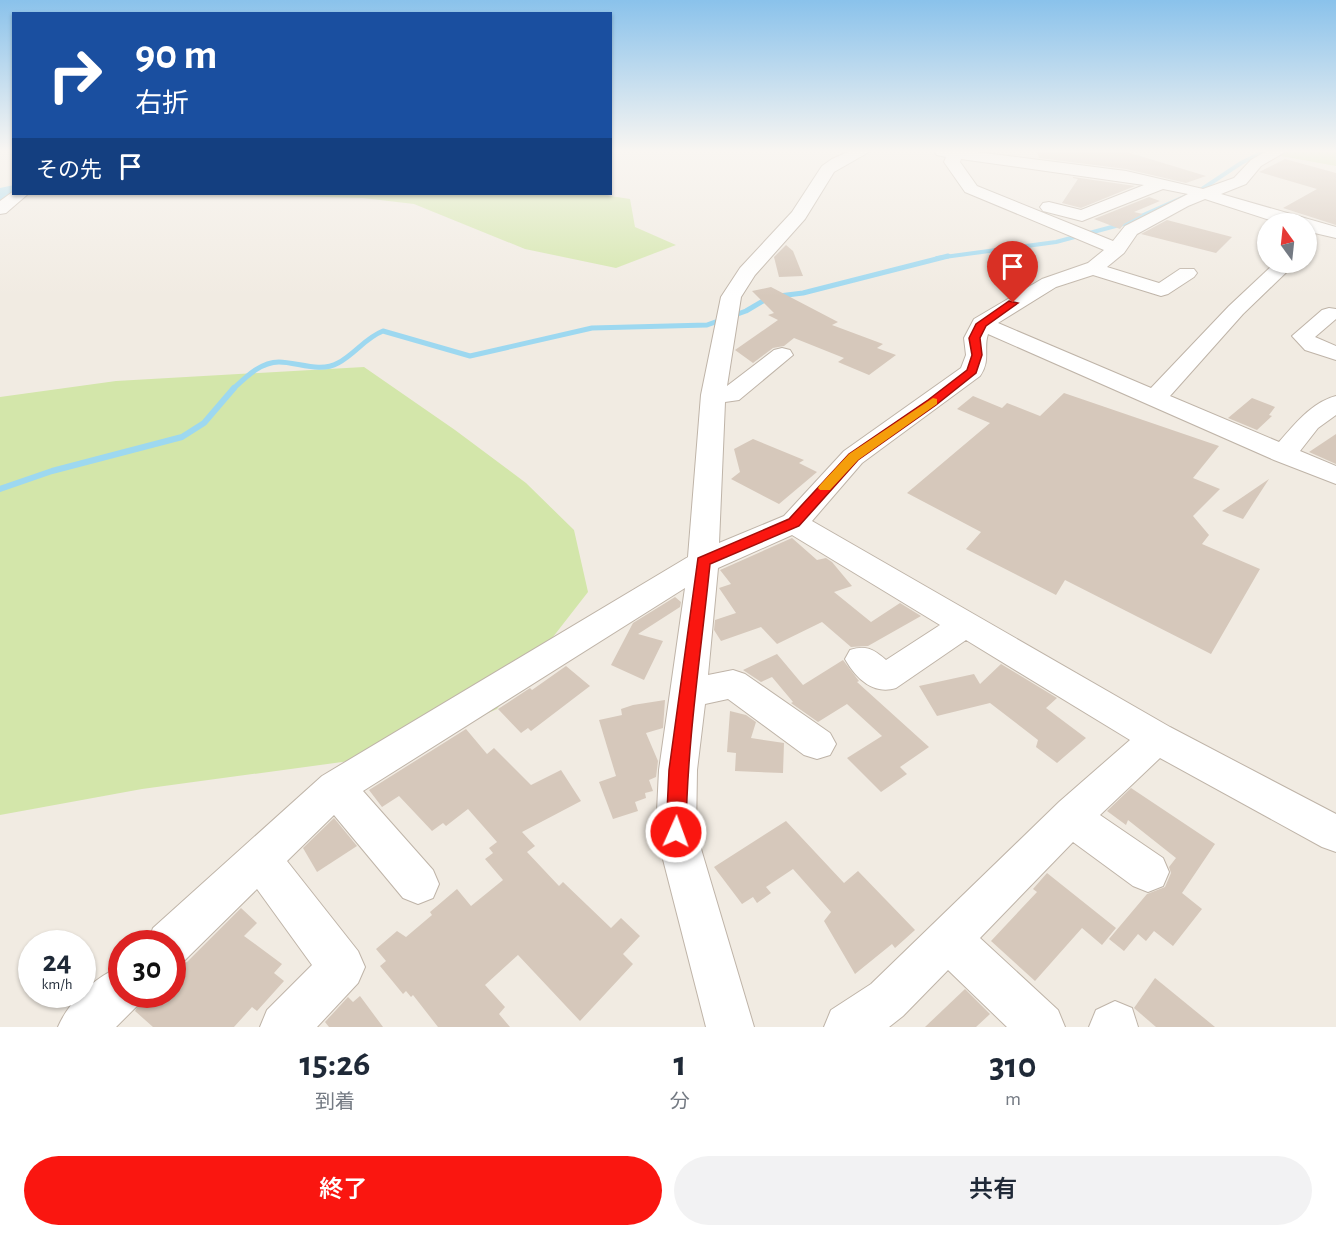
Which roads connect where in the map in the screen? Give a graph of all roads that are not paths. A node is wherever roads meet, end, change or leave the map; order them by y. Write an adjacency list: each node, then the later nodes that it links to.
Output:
1 (12, 200): 7 (street)
2 (808, 200): 20 (street)
3 (997, 200): 9 (street)
4 (1121, 200): 9 (street)
5 (1185, 200): 12 (street)
6 (1224, 200): 8 (street)
7 (0, 209)
8 (1266, 213)
9 (1031, 214): 12 (street)
10 (1318, 233): 11 (street)
11 (1336, 242)
12 (1116, 249): 13 (street)
13 (1092, 268): 14 (street); 17 (street)
14 (1187, 273)
15 (1276, 273): 21 (street)
16 (1329, 314): 18 (street)
17 (982, 324): 21 (street); 25 (street)
18 (1336, 353)
19 (782, 355): 20 (street)
20 (713, 395): 26 (street)
21 (1156, 398): 23 (street)
22 (1336, 404): 23 (street)
23 (1283, 454): 24 (street)
24 (1336, 476)
25 (794, 523): 26 (street); 27 (street)
26 (703, 562): 29 (street); 32 (street)
27 (966, 624): 28 (street); 30 (street)
28 (862, 659)
29 (689, 693): 31 (street); 43 (street)
30 (1157, 738): 33 (street); 34 (street)
31 (817, 744)
32 (336, 788): 35 (street); 37 (street)
33 (1071, 817): 36 (street); 39 (street)
34 (1336, 834)
35 (259, 858): 38 (street); 42 (street)
36 (1148, 872)
37 (418, 884)
38 (184, 930)
39 (948, 939): 44 (street); 45 (street)
40 (108, 1002): 41 (street)
41 (82, 1027)
42 (284, 1027)
43 (730, 1027)
44 (848, 1027)
45 (1041, 1027)

